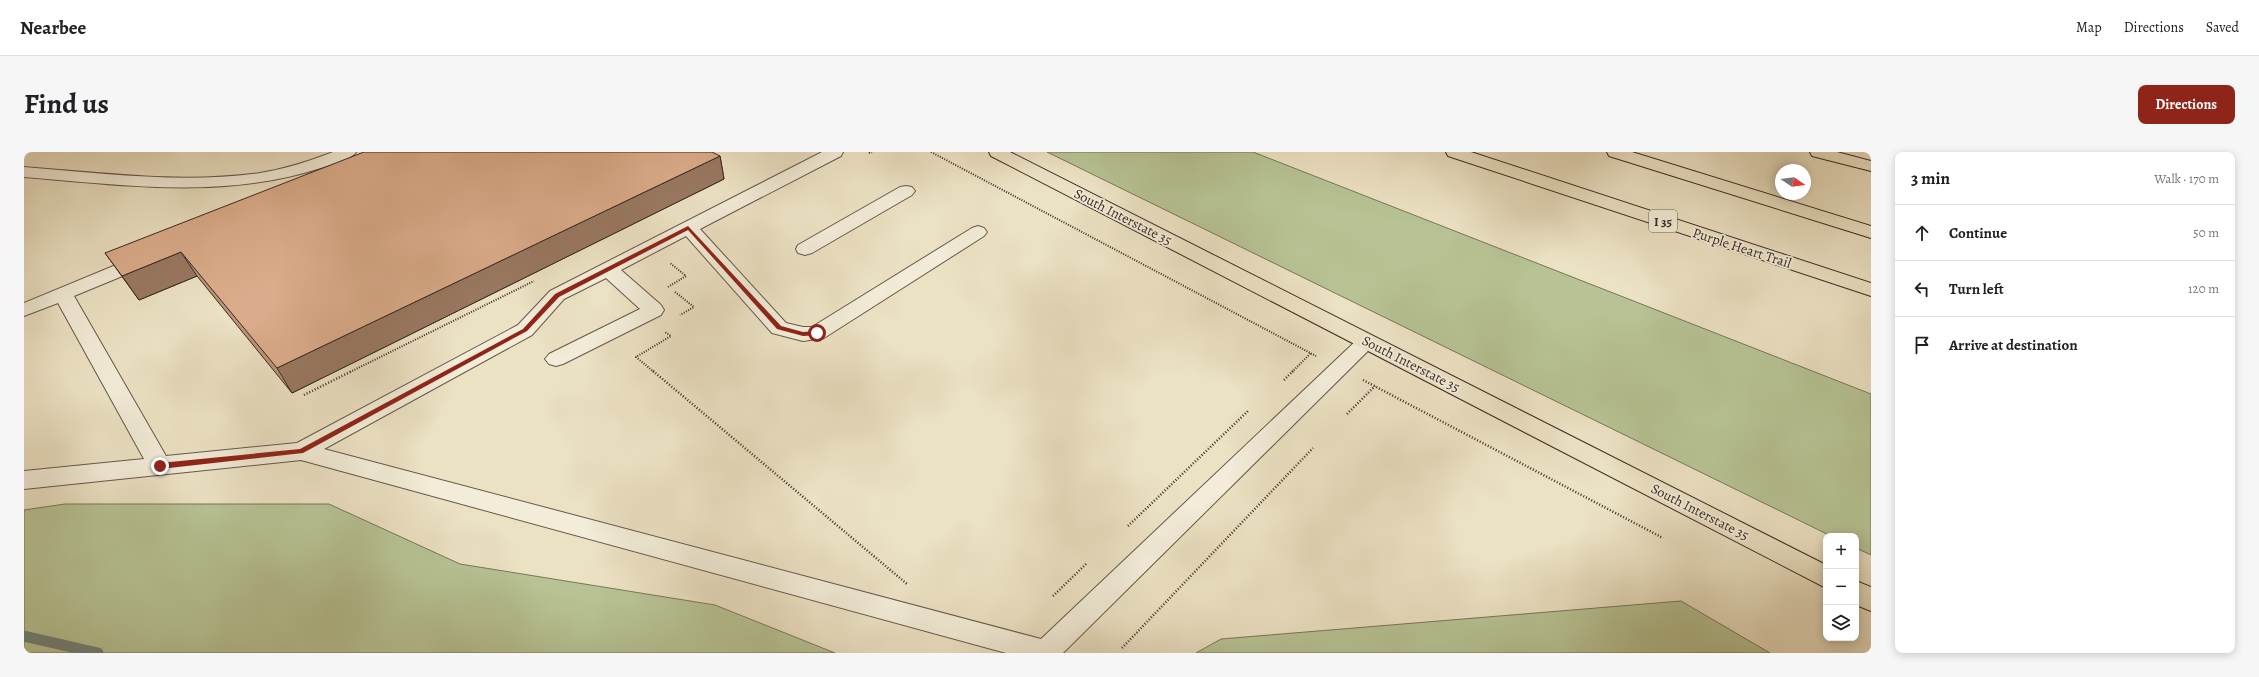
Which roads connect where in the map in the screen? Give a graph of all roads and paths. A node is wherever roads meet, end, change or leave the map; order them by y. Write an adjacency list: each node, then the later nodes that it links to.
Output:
1 (348, 152): 10 (lane)
2 (835, 152): 13 (lane)
3 (931, 152): 28 (path)
4 (997, 152): 26 (main road, South Interstate 35)
5 (1454, 152): 21 (main road, Purple Heart Trail / I 35)
6 (1614, 152): 11 (main road)
7 (1627, 152): 11 (main road)
8 (1818, 152): 9 (main road)
9 (1871, 166)
10 (24, 172)
11 (1717, 183): 15 (main road)
12 (906, 191): 16 (lane)
13 (688, 227): 14 (lane); 19 (lane)
14 (978, 232)
15 (1871, 232)
16 (805, 249)
17 (166, 251): 22 (lane)
18 (666, 260): 24 (path)
19 (608, 269): 27 (lane); 35 (lane)
20 (537, 279): 31 (path)
21 (1871, 290)
22 (63, 294): 23 (lane); 36 (lane)
23 (24, 310)
24 (677, 317)
25 (659, 327): 42 (path)
26 (1368, 342): 35 (lane); 41 (main road, South Interstate 35)
27 (556, 359)
28 (1284, 380)
29 (1366, 381): 30 (path)
30 (1375, 386): 33 (path); 39 (path)
31 (304, 396)
32 (1249, 410): 38 (path)
33 (1347, 414)
34 (1313, 448): 46 (path)
35 (301, 451): 36 (lane)
36 (160, 466): 37 (lane)
37 (24, 480)
38 (1128, 526)
39 (1663, 538)
40 (1086, 563): 44 (path)
41 (1823, 575)
42 (910, 586)
43 (1859, 594): 45 (main road)
44 (1053, 596)
45 (1871, 600)
46 (1122, 648)

